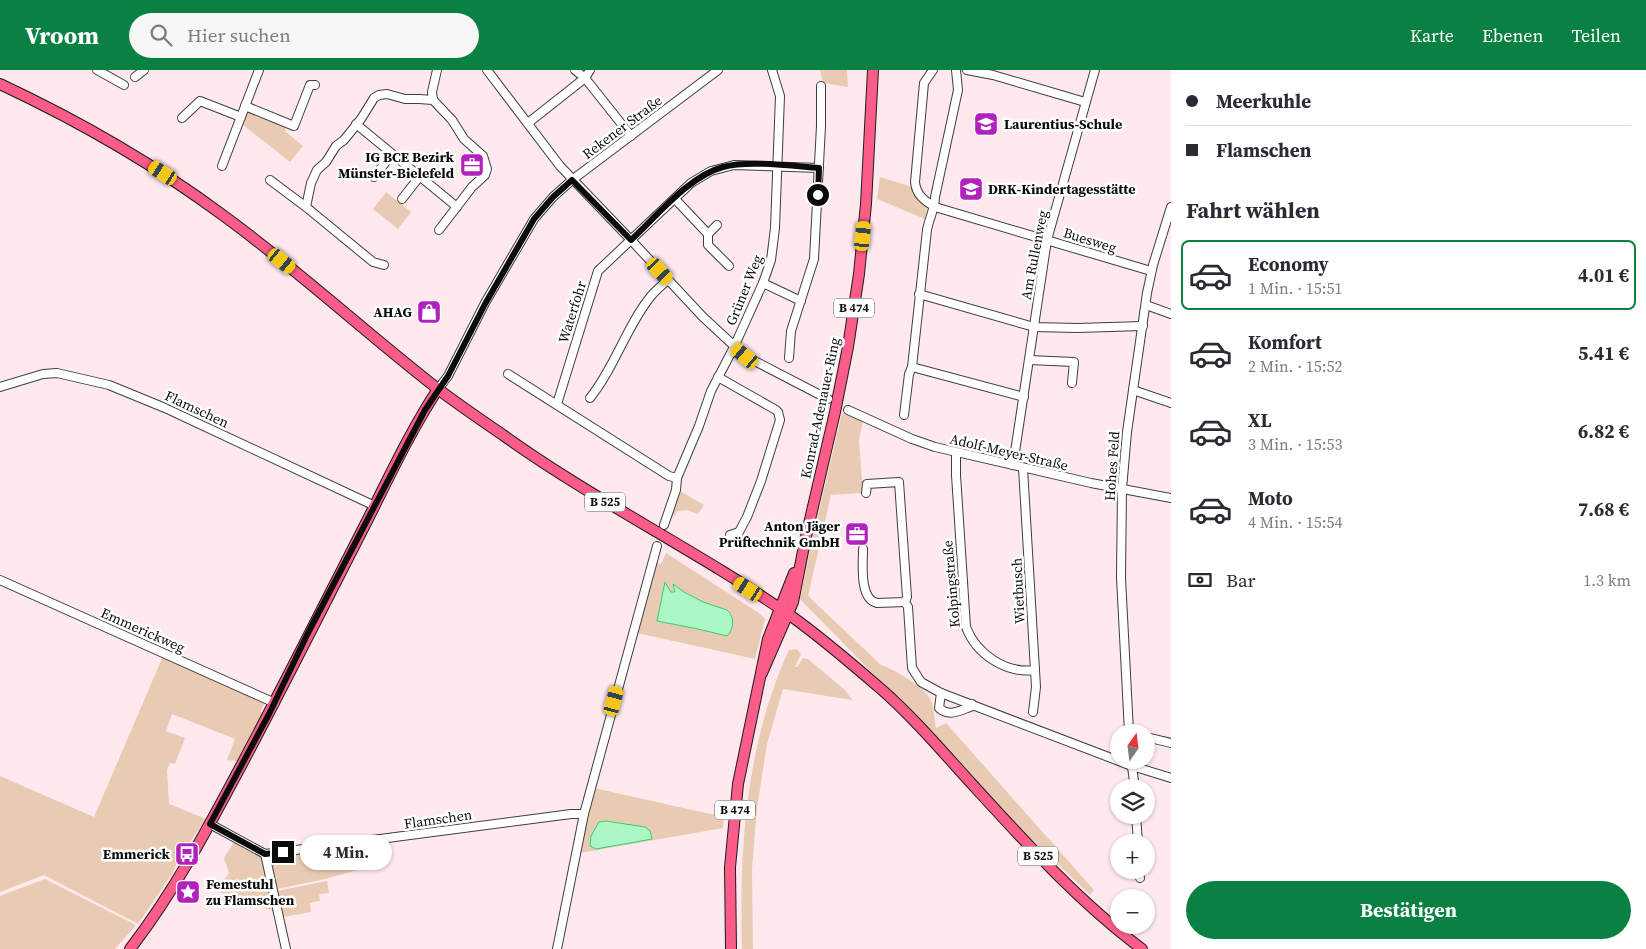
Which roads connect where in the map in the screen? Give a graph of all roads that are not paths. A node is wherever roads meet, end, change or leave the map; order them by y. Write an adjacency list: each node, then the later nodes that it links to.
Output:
1 (97, 70): 18 (street)
2 (144, 70): 15 (street)
3 (259, 70): 23 (street)
4 (437, 70): 21 (street)
5 (487, 70): 26 (street)
6 (575, 70): 16 (street)
7 (590, 70): 16 (street)
8 (718, 70): 28 (street, Rekener Straße)
9 (772, 70): 31 (street, Grüner Weg)
10 (873, 70): 91 (main road, Konrad-Adenauer-Ring / B 474)
11 (933, 70): 41 (street)
12 (956, 70): 41 (street)
13 (968, 70): 22 (street)
14 (1095, 70): 22 (street, Am Rullenweg)
15 (135, 77)
16 (585, 78): 26 (street); 28 (street)
17 (0, 84): 68 (main road, B 525)
18 (124, 85)
19 (315, 85): 23 (street)
20 (821, 86): 32 (street)
21 (433, 100): 27 (street); 40 (street)
22 (1085, 102): 48 (street, Am Rullenweg)
23 (245, 106): 24 (street)
24 (241, 117): 25 (street); 30 (street)
25 (182, 118)
26 (528, 123): 36 (street)
27 (356, 124): 29 (street); 39 (street)
28 (631, 136): 36 (street, Rekener Straße)
29 (392, 154): 33 (street); 34 (street)
30 (222, 166)
31 (779, 166): 32 (street, Waterfohr); 37 (street, Waterfohr); 53 (street, Grüner Weg)
32 (819, 168): 55 (street)
33 (420, 176): 38 (street); 40 (street)
34 (374, 177)
35 (270, 180): 39 (street)
36 (572, 180): 47 (street); 68 (street, Rekener Straße)
37 (675, 198): 46 (street); 47 (street, Waterfohr)
38 (402, 199)
39 (306, 207): 49 (street)
40 (457, 207): 45 (street)
41 (935, 207): 48 (street, Buesweg); 54 (street)
42 (1171, 207): 43 (street, Hohes Feld)
43 (1169, 219): 51 (street, Hohes Feld)
44 (717, 225): 46 (street)
45 (439, 230)
46 (708, 234): 50 (street)
47 (631, 240): 52 (street); 74 (street, Waterfohr)
48 (1047, 240): 51 (street, Buesweg); 59 (street, Am Rullenweg)
49 (384, 265)
50 (728, 266)
51 (1152, 271): 56 (street, Hohes Feld)
52 (668, 280): 60 (street); 71 (street)
53 (763, 283): 55 (street); 60 (street, Grüner Weg)
54 (919, 294): 59 (street); 63 (street)
55 (800, 301): 61 (street)
56 (1146, 305): 57 (street); 58 (street, Hohes Feld)
57 (1171, 314)
58 (1143, 326): 59 (street); 69 (street, Hohes Feld)
59 (1034, 327): 62 (street, Am Rullenweg)
60 (734, 347): 65 (street, Grüner Weg); 72 (street)
61 (789, 358)
62 (1029, 360): 66 (street); 70 (street, Am Rullenweg)
63 (912, 367): 70 (street); 76 (street)
64 (508, 374): 74 (street)
65 (718, 377): 80 (street, Grüner Weg); 86 (street)
66 (1072, 383)
67 (0, 387): 84 (street, Flamschen)
68 (438, 389): 84 (main road); 91 (main road, B 525)
69 (1133, 390): 73 (street); 81 (street, Hohes Feld)
70 (1024, 397): 78 (street, Am Rullenweg)
71 (590, 398)
72 (828, 399)
73 (1171, 403)
74 (557, 404): 80 (street)
75 (848, 410): 77 (street, Adolf-Meyer-Straße)
76 (904, 415)
77 (956, 453): 78 (street, Adolf-Meyer-Straße); 92 (street, Kolpingstraße)
78 (1013, 465): 79 (street, Adolf-Meyer-Straße)
79 (1023, 468): 81 (street, Adolf-Meyer-Straße); 92 (street, Wietbusch)
80 (677, 478): 85 (street, Grüner Weg)
81 (1122, 489): 83 (street, Adolf-Meyer-Straße); 97 (street, Hohes Feld)
82 (866, 493): 90 (street)
83 (1171, 498)
84 (375, 506): 94 (main road)
85 (664, 525)
86 (730, 535)
87 (657, 546): 103 (street)
88 (863, 549): 90 (street)
89 (0, 580): 94 (street, Emmerickweg)
90 (905, 602): 93 (street)
91 (783, 611): 109 (main road, B 474); 110 (main road, B 525)
92 (1035, 670): 96 (street, Wietbusch)
93 (941, 693): 95 (street); 95 (street)
94 (275, 703): 104 (main road)
95 (968, 703): 100 (street)
96 (1032, 712)
97 (1129, 724)
98 (1155, 739): 99 (street)
99 (1171, 743)
100 (1110, 755)
101 (1148, 769): 102 (street)
102 (1171, 778)
103 (584, 814): 105 (street, Flamschen); 108 (street)
104 (210, 824): 105 (street); 106 (main road)
105 (265, 854): 107 (street)
106 (130, 949)
107 (286, 949)
108 (557, 949)
109 (731, 949)
110 (1142, 949)

